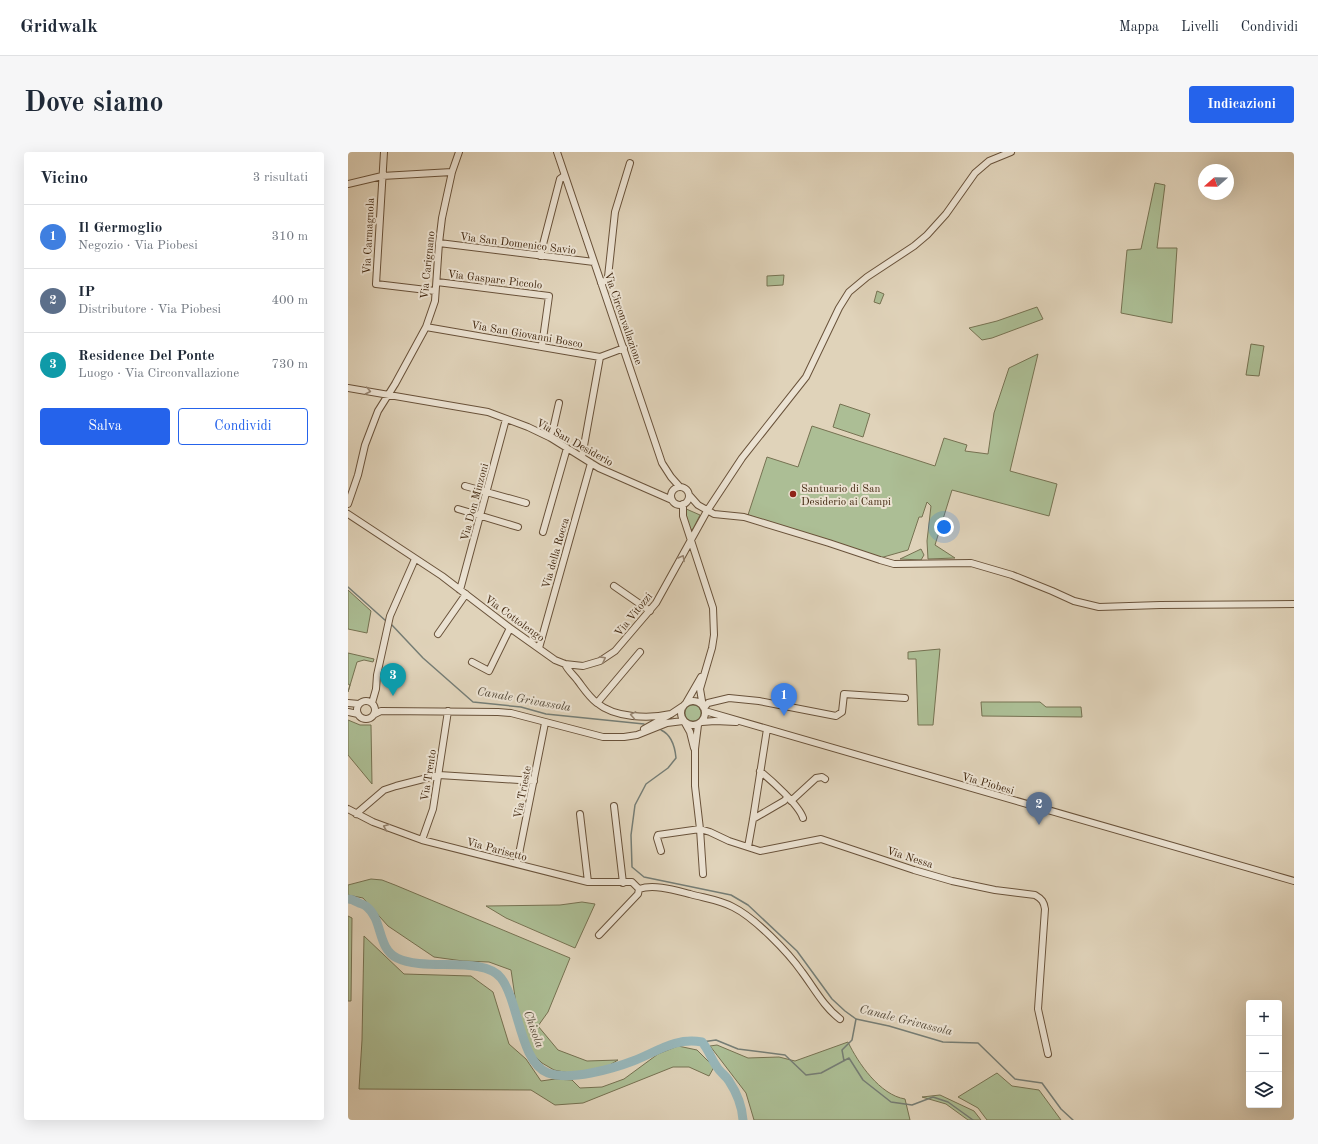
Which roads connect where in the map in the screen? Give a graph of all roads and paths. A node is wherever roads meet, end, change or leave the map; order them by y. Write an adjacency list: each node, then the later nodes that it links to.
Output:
1 (384, 152): 7 (street, Via Carmagnola)
2 (459, 152): 6 (street, Via Carignano)
3 (557, 152): 8 (street, Via Circonvallazione)
4 (1011, 152): 38 (street, Via Vitozzi)
5 (630, 163): 14 (street)
6 (452, 172): 7 (street); 10 (street, Via Carignano)
7 (382, 176): 9 (street); 15 (street, Via Carmagnola)
8 (564, 176): 11 (street); 12 (street, Via Circonvallazione)
9 (348, 184)
10 (439, 243): 11 (street, Via San Domenico Savio); 13 (street, Via Carignano)
11 (540, 256): 12 (street, Via San Domenico Savio)
12 (594, 262): 14 (street, Via Circonvallazione)
13 (437, 282): 15 (street, Via Carignano); 17 (street, Via Gaspare Piccolo)
14 (602, 283): 18 (street, Via Circonvallazione)
15 (435, 291): 16 (street, Via Carignano)
16 (426, 328): 17 (street, Via San Giovanni Bosco); 21 (street, Via Carignano)
17 (542, 346): 19 (street, Via San Giovanni Bosco)
18 (624, 348): 19 (street); 29 (street, Via Circonvallazione)
19 (600, 357): 26 (street)
20 (348, 388): 21 (street, Via San Desiderio, one-way to 21)
21 (388, 395): 23 (street, Via San Desiderio); 34 (street, Via Carignano)
22 (559, 403): 24 (street)
23 (506, 419): 24 (street, Via San Desiderio); 30 (street, Via Don Minzoni)
24 (551, 438): 25 (street, Via San Desiderio)
25 (566, 448): 26 (street, Via San Desiderio); 42 (street)
26 (582, 457): 27 (street, Via San Desiderio)
27 (591, 463): 32 (street, Via San Desiderio); 51 (street, Via della Rocca)
28 (465, 486): 30 (street)
29 (677, 487): 31 (street); 32 (street)
30 (487, 492): 33 (street); 40 (street, Via Don Minzoni)
31 (690, 496): 35 (street); 36 (street)
32 (669, 498): 35 (street, Via San Desiderio)
33 (526, 502)
34 (348, 504)
35 (683, 504): 36 (street); 43 (street)
36 (698, 505): 38 (street)
37 (458, 509): 40 (street)
38 (707, 511): 43 (street, Via Vitozzi); 47 (street)
39 (348, 514): 44 (street, Via Cottolengo)
40 (480, 516): 41 (street); 46 (street, Via Don Minzoni)
41 (518, 527)
42 (543, 532)
43 (690, 541): 48 (street, Via Vitozzi, one-way to 43); 55 (street)
44 (415, 559): 46 (street, Via Cottolengo); 60 (street)
45 (614, 586): 48 (street)
46 (463, 592): 49 (street, Via Cottolengo); 50 (street, Via Don Minzoni)
47 (1294, 604)
48 (650, 611): 54 (street, Via Vitozzi, one-way to 48)
49 (510, 628): 51 (street, Via Cottolengo); 53 (street)
50 (438, 634)
51 (539, 648): 54 (street, Via Cottolengo)
52 (640, 652): 58 (street)
53 (472, 662)
54 (565, 664): 58 (street, Via Cottolengo)
55 (705, 670): 59 (street); 62 (street)
56 (905, 698): 62 (street)
57 (348, 703): 61 (street)
58 (597, 703): 65 (street, Via Cottolengo, one-way to 58)
59 (684, 704): 62 (street); 65 (street); 66 (street)
60 (374, 708): 61 (street); 61 (street); 64 (street)
61 (358, 709): 63 (street)
62 (704, 709): 68 (street); 69 (street, Via Piobesi)
63 (348, 712)
64 (448, 712): 67 (street); 74 (street, Via Trento)
65 (671, 714): 71 (street)
66 (684, 722): 68 (street); 71 (street); 72 (street)
67 (545, 723): 71 (street); 76 (street, Via Trieste)
68 (700, 723): 69 (street, Via Piobesi); 72 (street)
69 (746, 723): 70 (street, Via Piobesi)
70 (767, 729): 73 (street); 90 (street, Via Piobesi)
71 (624, 737)
72 (695, 749): 84 (street)
73 (760, 771): 77 (street); 83 (street)
74 (439, 775): 76 (street); 80 (street); 85 (street, Via Trento)
75 (825, 779): 77 (street)
76 (534, 781): 88 (street, Via Trieste)
77 (789, 799): 82 (street); 83 (street)
78 (614, 806): 92 (street)
79 (348, 809): 80 (street, Via Parisetto)
80 (356, 814): 85 (street, Via Parisetto, one-way to 80)
81 (580, 814): 91 (street)
82 (803, 818)
83 (753, 819): 86 (street)
84 (700, 829): 86 (street, Via Nessa); 87 (street); 89 (street)
85 (422, 840): 88 (street, Via Parisetto)
86 (748, 848): 96 (street, Via Nessa)
87 (661, 851)
88 (517, 864): 91 (street, Via Parisetto)
89 (703, 874)
90 (1294, 881)
91 (588, 882): 92 (street, Via Parisetto)
92 (623, 883): 93 (street, Via Parisetto)
93 (638, 892): 94 (street); 95 (street)
94 (599, 935)
95 (840, 1019)
96 (1048, 1054)

